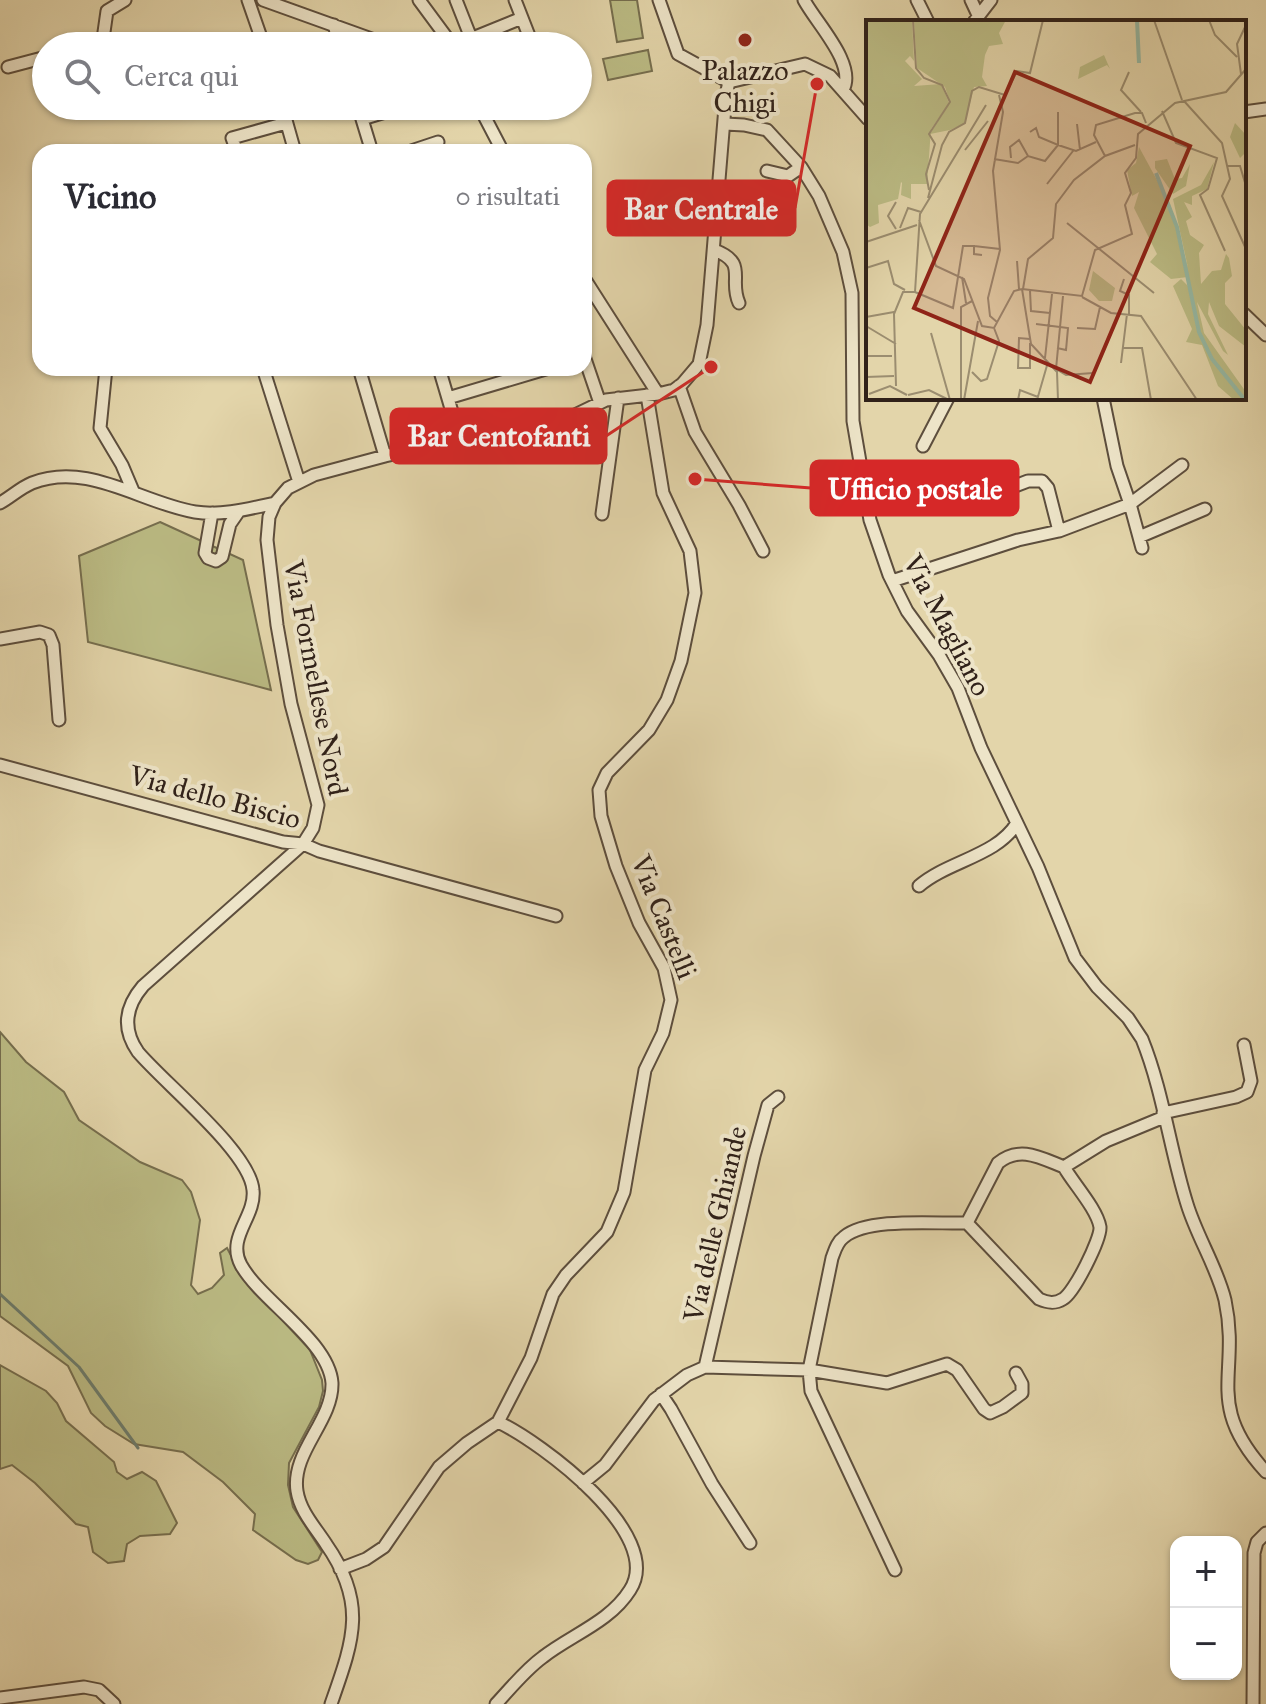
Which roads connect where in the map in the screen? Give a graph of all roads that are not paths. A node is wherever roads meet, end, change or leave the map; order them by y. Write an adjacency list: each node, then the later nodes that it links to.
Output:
1 (125, 0): 18 (street)
2 (248, 0): 19 (street)
3 (263, 0): 13 (street)
4 (306, 0): 13 (street)
5 (419, 0): 22 (street)
6 (456, 0): 23 (street)
7 (515, 0): 14 (street)
8 (659, 0): 28 (street)
9 (804, 0): 29 (street)
10 (917, 0): 16 (street)
11 (971, 0): 15 (street)
12 (991, 0): 15 (street)
13 (308, 15): 17 (street)
14 (522, 18): 24 (street); 25 (street)
15 (976, 19)
16 (927, 20)
17 (334, 25): 20 (street); 21 (street)
18 (104, 32)
19 (259, 32)
20 (336, 32)
21 (353, 32)
22 (443, 32)
23 (469, 32)
24 (486, 32)
25 (528, 32)
26 (32, 61): 27 (street)
27 (8, 67)
28 (729, 82): 29 (street); 37 (street)
29 (843, 90): 32 (street)
30 (1266, 109): 31 (street)
31 (1246, 112)
32 (866, 117)
33 (285, 120): 36 (street)
34 (362, 120): 41 (street)
35 (489, 120): 43 (street)
36 (286, 123): 39 (street); 40 (street)
37 (725, 124): 44 (street, Via Magliano); 46 (street)
38 (438, 142): 42 (street)
39 (234, 144)
40 (293, 144)
41 (370, 144)
42 (432, 144)
43 (500, 144)
44 (801, 167): 45 (street); 80 (street, Via Magliano)
45 (767, 171)
46 (714, 250): 48 (street); 57 (street)
47 (592, 292): 58 (street)
48 (739, 303)
49 (1246, 316): 50 (street)
50 (1266, 335)
51 (105, 376): 69 (street)
52 (266, 376): 68 (street)
53 (361, 376): 66 (street)
54 (441, 376): 59 (street)
55 (522, 376): 59 (street)
56 (591, 376): 63 (street)
57 (679, 386): 58 (street); 79 (street)
58 (653, 395): 60 (street); 97 (street, Via Castelli)
59 (448, 398): 64 (street)
60 (618, 398): 63 (street); 77 (street)
61 (947, 400): 65 (street)
62 (1103, 400): 73 (street)
63 (600, 403): 64 (street)
64 (460, 439): 66 (street)
65 (923, 446)
66 (385, 456): 68 (street)
67 (1182, 465): 73 (street)
68 (299, 482): 72 (street)
69 (133, 491): 71 (street); 76 (street)
70 (989, 496): 78 (street)
71 (0, 503)
72 (275, 503): 75 (street); 85 (street, Via Formellese Nord)
73 (1130, 504): 74 (street); 78 (street)
74 (1205, 509)
75 (239, 511): 76 (street); 76 (street)
76 (212, 513)
77 (602, 514)
78 (1059, 531): 80 (street)
79 (763, 551)
80 (892, 581): 84 (street, Via Magliano)
81 (0, 639): 82 (street)
82 (59, 720)
83 (0, 765): 85 (street, Via dello Biscio)
84 (1017, 823): 86 (street); 90 (street, Via Magliano)
85 (303, 844): 87 (street, Via dello Biscio); 102 (street, Via Formellese Nord)
86 (919, 886)
87 (556, 916)
88 (1244, 1045): 90 (street)
89 (778, 1097): 93 (street, Via delle Ghiande)
90 (1163, 1115): 91 (street); 98 (street, Via Magliano)
91 (1064, 1167): 92 (street); 92 (street)
92 (967, 1223): 94 (street)
93 (705, 1367): 94 (street); 96 (street)
94 (809, 1370): 95 (street); 103 (street)
95 (1016, 1373)
96 (661, 1394): 99 (street); 101 (street)
97 (498, 1422): 99 (street); 102 (street, Via Castelli)
98 (1266, 1472)
99 (583, 1483): 107 (street)
100 (1266, 1533): 108 (street)
101 (750, 1543)
102 (340, 1569): 106 (street, Via Formellese Nord)
103 (895, 1570)
104 (0, 1698): 105 (street)
105 (114, 1704)
106 (331, 1704)
107 (496, 1704)
108 (1253, 1704)

